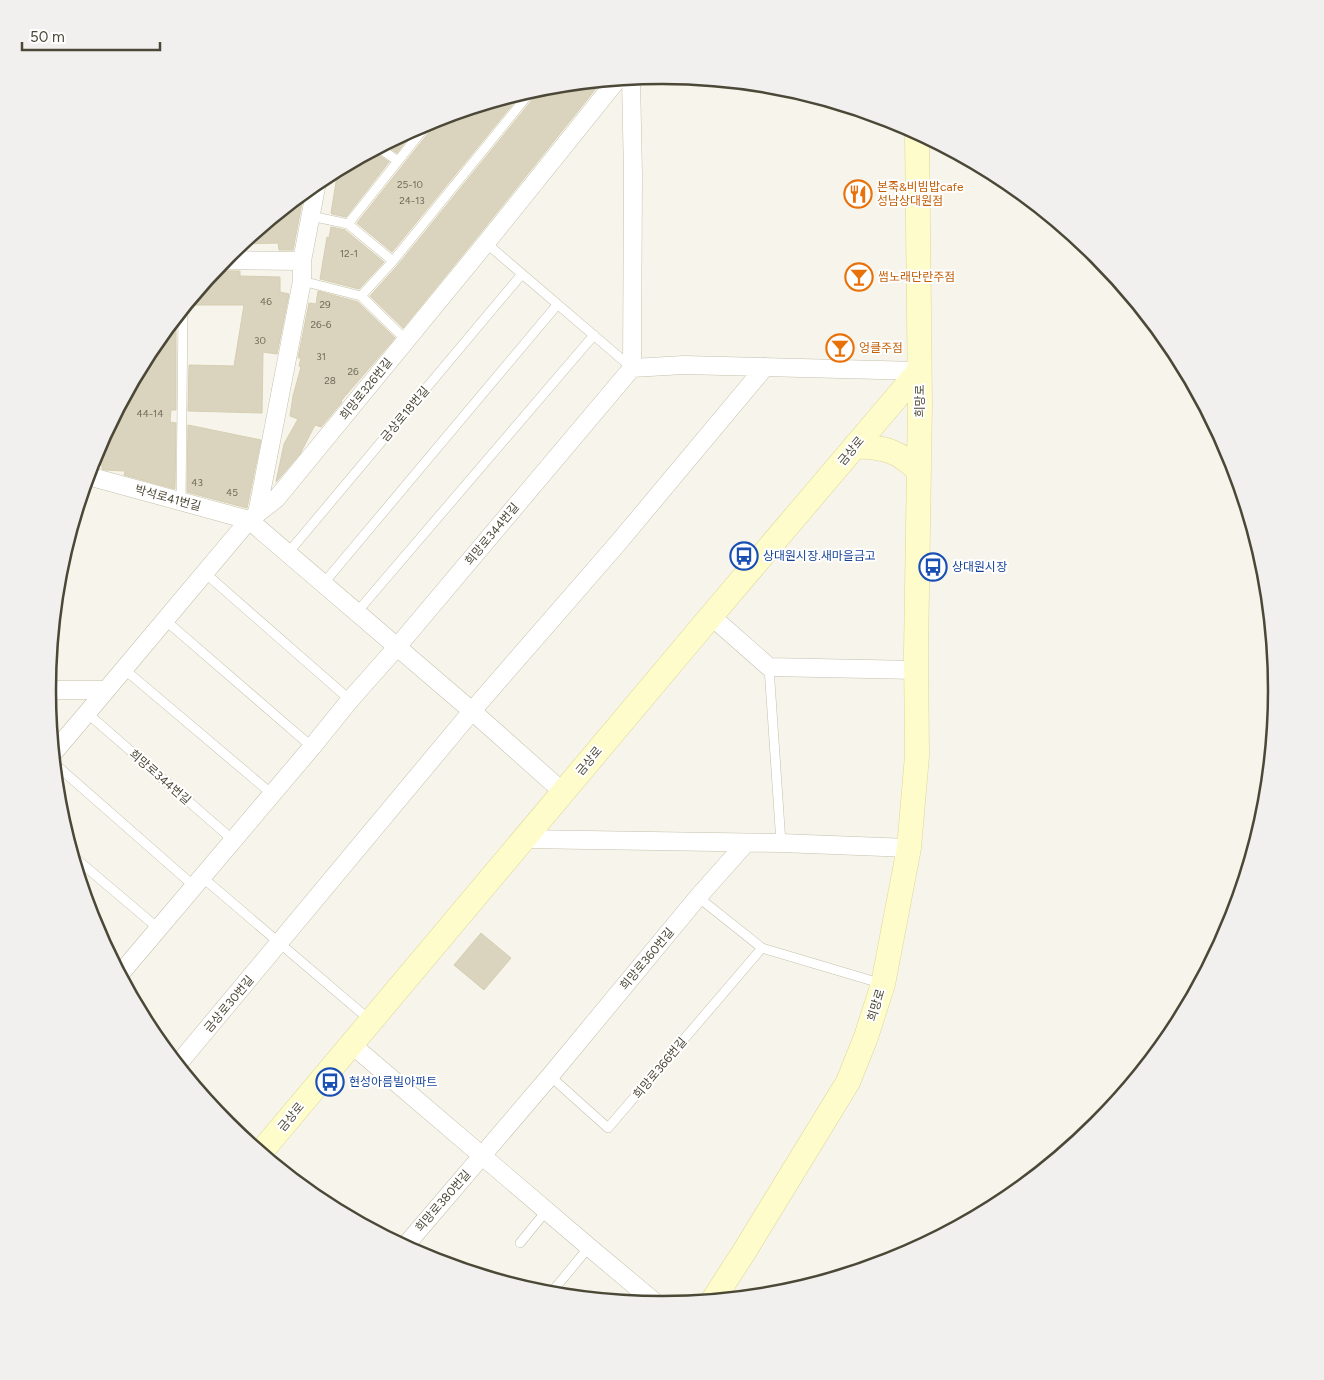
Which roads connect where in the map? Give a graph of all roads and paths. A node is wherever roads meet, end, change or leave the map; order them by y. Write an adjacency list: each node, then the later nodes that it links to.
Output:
1 (631, 86): 23 (street)
2 (612, 87): 11 (street, 희망로326번길)
3 (523, 101): 14 (lane)
4 (418, 136): 7 (lane)
5 (917, 141): 24 (main road, 희망로)
6 (385, 152): 7 (lane)
7 (398, 161): 10 (lane)
8 (315, 193): 9 (street)
9 (311, 216): 10 (lane); 13 (street)
10 (348, 224): 14 (lane)
11 (486, 243): 15 (lane); 21 (street, 희망로326번길)
12 (236, 260): 13 (street)
13 (302, 260): 16 (street)
14 (393, 261): 17 (lane)
15 (522, 274): 18 (lane); 30 (lane, 금상로18번길)
16 (302, 281): 17 (lane); 29 (street)
17 (361, 296): 21 (lane)
18 (557, 304): 20 (lane); 32 (lane)
19 (183, 319): 28 (lane)
20 (594, 336): 23 (lane); 33 (lane)
21 (406, 340): 29 (street, 희망로326번길)
22 (765, 367): 23 (street); 24 (street); 43 (street)
23 (632, 368): 36 (street, 희망로344번길)
24 (919, 370): 25 (main road, 금상로); 26 (main road, 희망로)
25 (854, 446): 26 (main road); 34 (main road, 금상로)
26 (920, 471): 39 (main road, 희망로)
27 (95, 478): 28 (street, 박석로41번길)
28 (181, 501): 29 (street, 박석로41번길)
29 (253, 517): 30 (street); 31 (street, 희망로326번길)
30 (288, 553): 32 (street)
31 (205, 573): 35 (street, 희망로326번길); 42 (lane)
32 (323, 584): 33 (street)
33 (357, 612): 36 (street)
34 (711, 616): 37 (street); 48 (main road, 금상로)
35 (165, 620): 38 (street, 희망로326번길); 46 (lane)
36 (397, 647): 42 (street, 희망로344번길); 43 (street)
37 (769, 667): 39 (street); 53 (lane)
38 (124, 669): 41 (street, 희망로326번길); 49 (lane)
39 (916, 670): 54 (main road, 희망로)
40 (56, 690): 41 (street)
41 (106, 690): 44 (street, 희망로326번길)
42 (350, 700): 46 (street, 희망로344번길)
43 (472, 711): 48 (street); 59 (street, 금상로30번길)
44 (87, 713): 45 (street, 희망로326번길); 51 (lane, 희망로344번길)
45 (59, 746)
46 (312, 747): 49 (street, 희망로344번길)
47 (61, 769): 56 (lane)
48 (563, 792): 50 (main road, 금상로)
49 (272, 794): 51 (street, 희망로344번길)
50 (523, 839): 52 (street); 63 (main road, 금상로)
51 (234, 840): 56 (street, 희망로344번길)
52 (746, 843): 53 (street); 57 (street, 희망로360번길)
53 (781, 844): 54 (street)
54 (909, 848): 62 (main road, 희망로)
55 (82, 864): 58 (lane)
56 (198, 881): 58 (street, 희망로344번길); 59 (lane)
57 (698, 897): 60 (lane); 66 (street, 희망로360번길)
58 (159, 929): 61 (street, 희망로344번길)
59 (279, 944): 63 (lane); 65 (street, 금상로30번길)
60 (762, 948): 62 (lane); 66 (lane, 희망로366번길)
61 (124, 968)
62 (883, 984): 74 (main road, 희망로)
63 (371, 1021): 64 (main road, 금상로)
64 (351, 1044): 67 (main road, 금상로); 68 (street)
65 (182, 1060)
66 (550, 1076): 68 (street, 희망로380번길)
67 (265, 1147)
68 (482, 1156): 69 (street); 70 (street, 희망로380번길)
69 (547, 1210): 71 (lane); 72 (street)
70 (410, 1240)
71 (520, 1243)
72 (589, 1247): 73 (lane); 75 (street)
73 (556, 1286)
74 (717, 1293)
75 (647, 1295)

